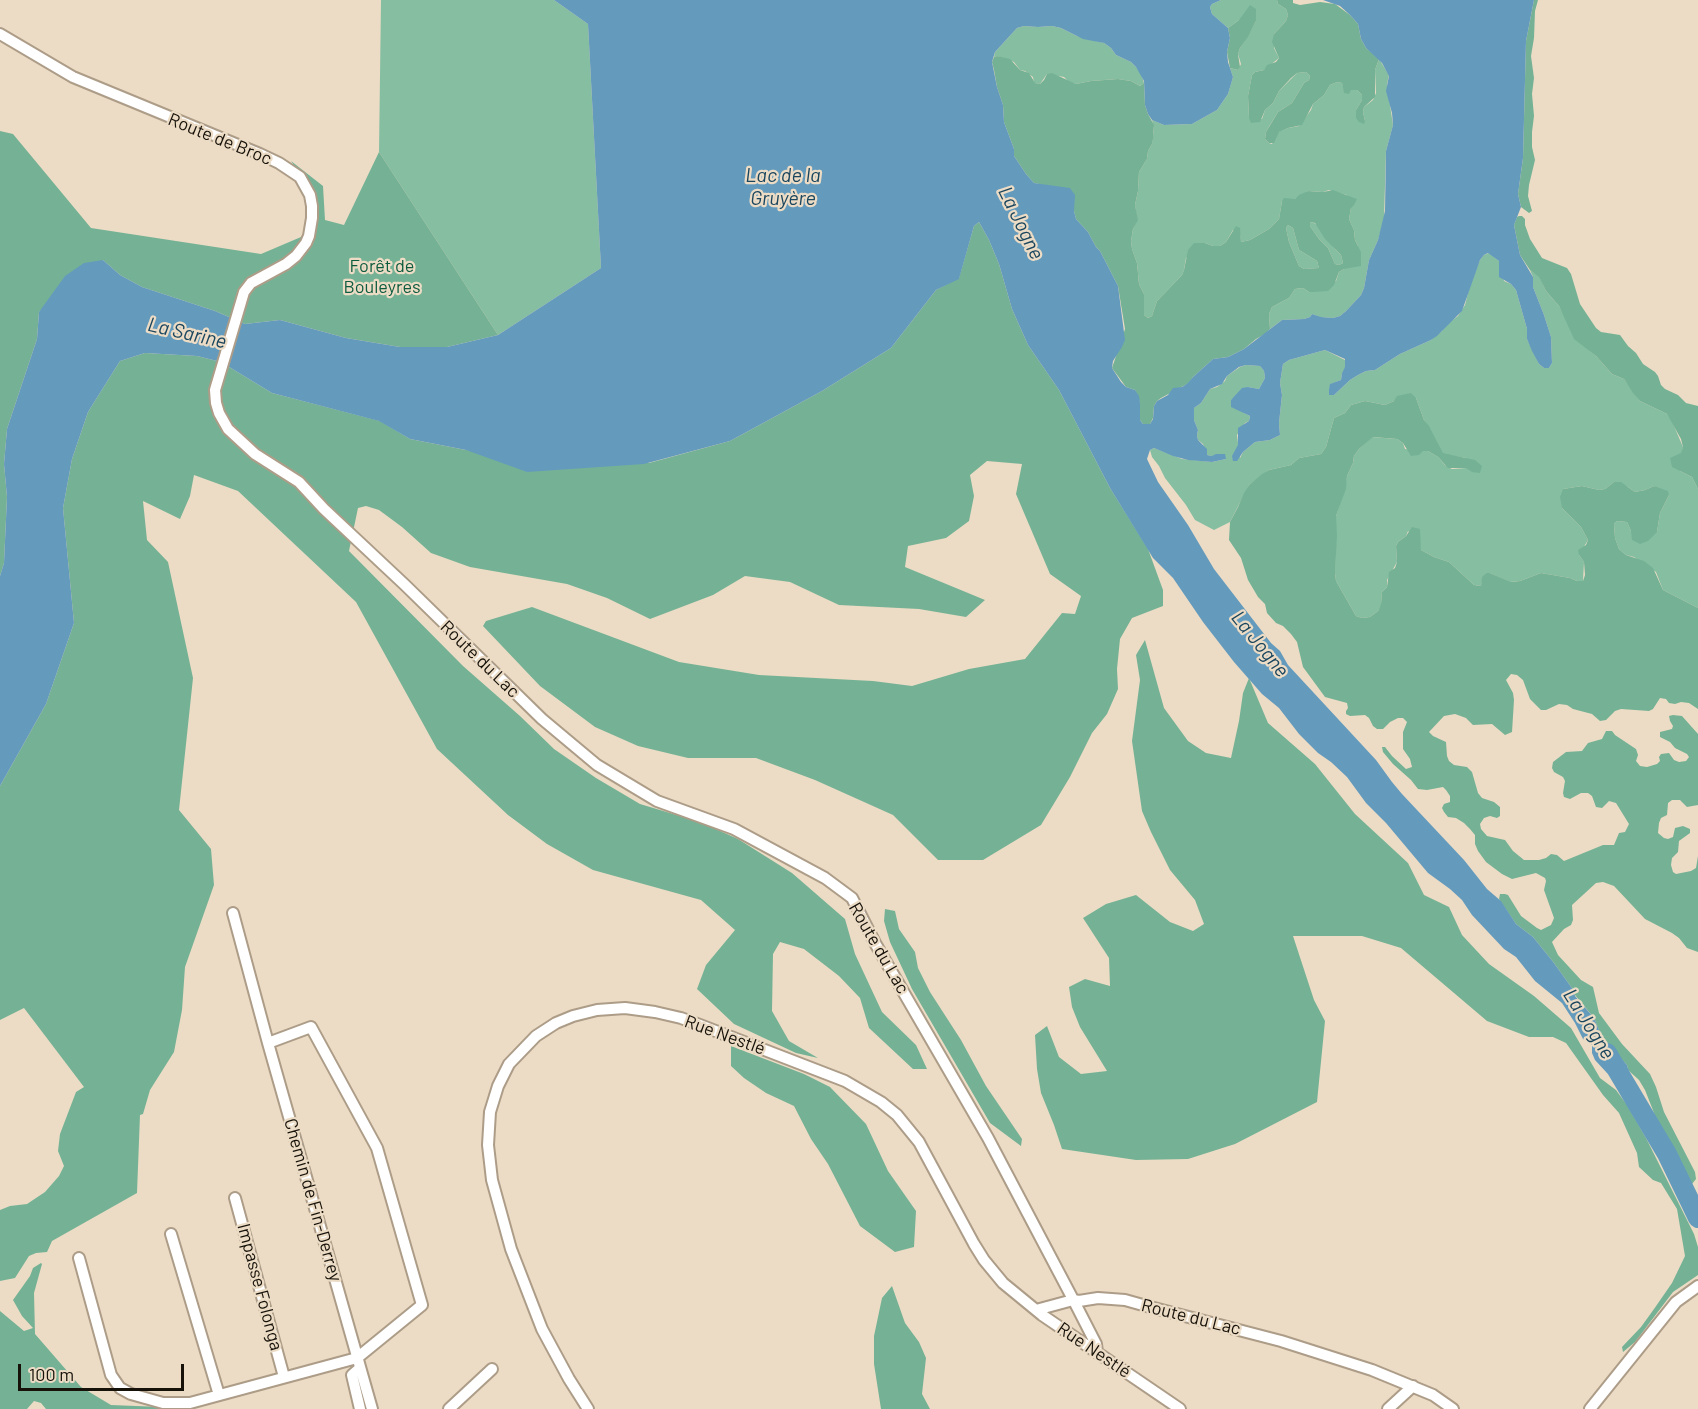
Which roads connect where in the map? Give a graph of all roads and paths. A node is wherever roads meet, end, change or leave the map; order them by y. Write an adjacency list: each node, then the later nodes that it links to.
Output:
1 (0, 34): 2 (street, Route de Broc)
2 (216, 384): 9 (street, Route du Lac)
3 (233, 913): 4 (street, Chemin de Fin-Derrey)
4 (268, 1042): 12 (street, Chemin de Fin-Derrey); 12 (street)
5 (235, 1198): 14 (street, Impasse Folonga)
6 (171, 1234): 16 (street)
7 (79, 1258): 16 (street)
8 (1698, 1286): 24 (street)
9 (1073, 1300): 10 (street); 11 (street); 15 (street, Route du Lac)
10 (1036, 1310): 11 (street, Rue Nestlé); 20 (street, Rue Nestlé)
11 (1097, 1352): 21 (street, Rue Nestlé)
12 (359, 1363): 14 (street); 17 (street); 18 (street, Chemin de Fin-Derrey)
13 (492, 1370): 19 (street)
14 (285, 1377): 16 (street)
15 (1413, 1386): 22 (street); 23 (street, Route du Lac)
16 (213, 1401)
17 (360, 1409)
18 (372, 1409)
19 (448, 1409)
20 (588, 1409)
21 (1180, 1409)
22 (1388, 1409)
23 (1453, 1409)
24 (1590, 1409)

